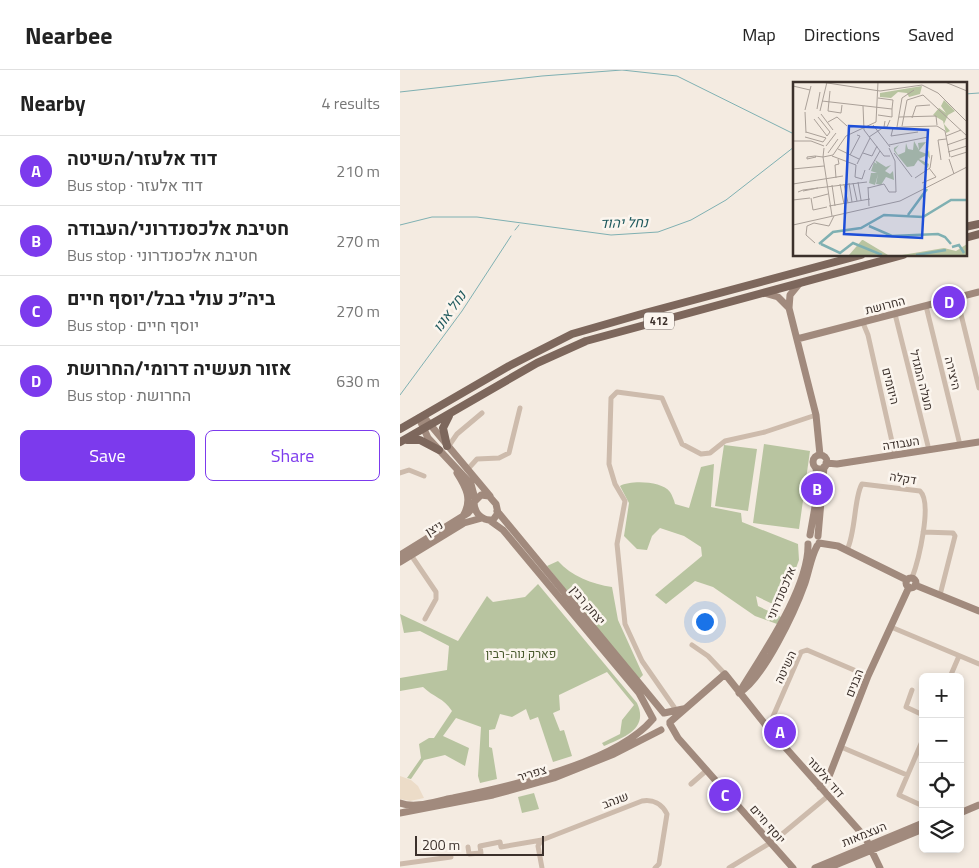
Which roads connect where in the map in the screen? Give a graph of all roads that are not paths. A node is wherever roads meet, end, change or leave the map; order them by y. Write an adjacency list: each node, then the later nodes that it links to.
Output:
1 (979, 224): 2 (main road)
2 (966, 227)
3 (979, 234): 4 (main road)
4 (966, 238)
5 (857, 256): 21 (main road, 412)
6 (899, 256): 7 (main road, 412)
7 (799, 284): 9 (main road, 412); 12 (street)
8 (979, 292): 10 (street, החרושת)
9 (764, 294): 12 (street); 18 (main road, 412)
10 (957, 298): 11 (street, החרושת); 16 (street)
11 (926, 306): 13 (street, החרושת); 26 (street, היצירה)
12 (789, 308): 15 (street)
13 (895, 314): 14 (street, החרושת); 28 (street, מעלה המגדל)
14 (863, 323): 15 (street, החרושת); 29 (street, היוזמים)
15 (797, 339): 20 (street)
16 (979, 388)
17 (520, 408): 34 (street)
18 (454, 410): 22 (main road, 412); 27 (main road)
19 (482, 413): 27 (street)
20 (816, 414): 30 (street); 65 (street)
21 (421, 417): 22 (street); 23 (main road, 412)
22 (426, 427): 24 (main road, 412); 27 (street)
23 (400, 429)
24 (400, 442): 27 (main road)
25 (979, 442): 26 (street, העבודה)
26 (960, 445): 28 (street, העבודה)
27 (444, 448): 31 (street); 34 (street)
28 (929, 450): 29 (street, העבודה)
29 (895, 455): 32 (street, העבודה)
30 (820, 456): 32 (street); 33 (street)
31 (447, 458): 38 (street); 40 (street)
32 (825, 465): 33 (street, העבודה); 44 (street)
33 (816, 468): 43 (street, אלכסנדרוני)
34 (467, 470): 37 (street)
35 (400, 474): 36 (street)
36 (424, 476)
37 (490, 496): 38 (street); 39 (street)
38 (474, 502): 40 (street, ניצן); 41 (street)
39 (498, 511): 41 (street); 63 (street, יצחק רבין)
40 (461, 518): 47 (street, ניצן)
41 (485, 519): 48 (street, ניצן); 66 (street, יצחק רבין)
42 (923, 532): 46 (street, דקלה); 50 (street, דקלה); 51 (street)
43 (810, 535): 44 (street); 45 (street, אלכסנדרוני)
44 (819, 541): 45 (street); 46 (street); 62 (street)
45 (808, 544): 62 (street, אלכסנדרוני)
46 (847, 550): 50 (street)
47 (400, 555)
48 (411, 555): 49 (street, ניצן); 53 (street)
49 (400, 562)
50 (911, 582): 51 (street); 54 (street, הבנים)
51 (940, 595): 52 (street)
52 (979, 611)
53 (425, 620)
54 (891, 627): 56 (street); 60 (street, הבנים)
55 (692, 645): 59 (street)
56 (959, 656): 57 (street); 58 (street)
57 (979, 664)
58 (952, 673)
59 (724, 674): 62 (street, דוד אלעזר); 65 (street)
60 (868, 676): 68 (street, השיטה); 71 (street, הבנים)
61 (912, 690): 64 (street)
62 (739, 693): 68 (street, דוד אלעזר)
63 (663, 712): 65 (street); 66 (street); 67 (street)
64 (919, 713)
65 (676, 714): 67 (street)
66 (653, 719): 69 (street); 79 (street, צפריר)
67 (670, 723): 69 (street); 70 (street, יוסף חיים)
68 (768, 728): 76 (street, דוד אלעזר)
69 (661, 730): 70 (street, יוסף חיים); 84 (street, צפריר)
70 (678, 738): 73 (street, יוסף חיים)
71 (841, 747): 74 (street); 76 (street, הבנים)
72 (919, 748): 74 (street)
73 (707, 770): 75 (street); 88 (street, יוסף חיים)
74 (907, 775): 80 (street)
75 (691, 784)
76 (820, 787): 77 (street, דוד אלעזר)
77 (828, 796): 88 (street); 89 (street, דוד אלעזר)
78 (979, 800): 82 (street)
79 (400, 804)
80 (919, 804)
81 (979, 805): 83 (street)
82 (964, 806)
83 (964, 811)
84 (400, 813)
85 (919, 825): 89 (street, העצמאות)
86 (919, 830): 89 (street, העצמאות)
87 (542, 840): 90 (street); 94 (street); 95 (street, שנהב)
88 (770, 844): 91 (street, יוסף חיים); 96 (street)
89 (871, 846): 99 (street, העצמאות); 100 (street, העצמאות); 101 (street, דוד אלעזר)
90 (468, 847)
91 (781, 856): 97 (street, יוסף חיים); 98 (street, יוסף חיים)
92 (451, 857): 93 (street)
93 (400, 864)
94 (542, 868)
95 (655, 868)
96 (729, 868)
97 (788, 868)
98 (793, 868)
99 (815, 868)
100 (828, 868)
101 (880, 868)

